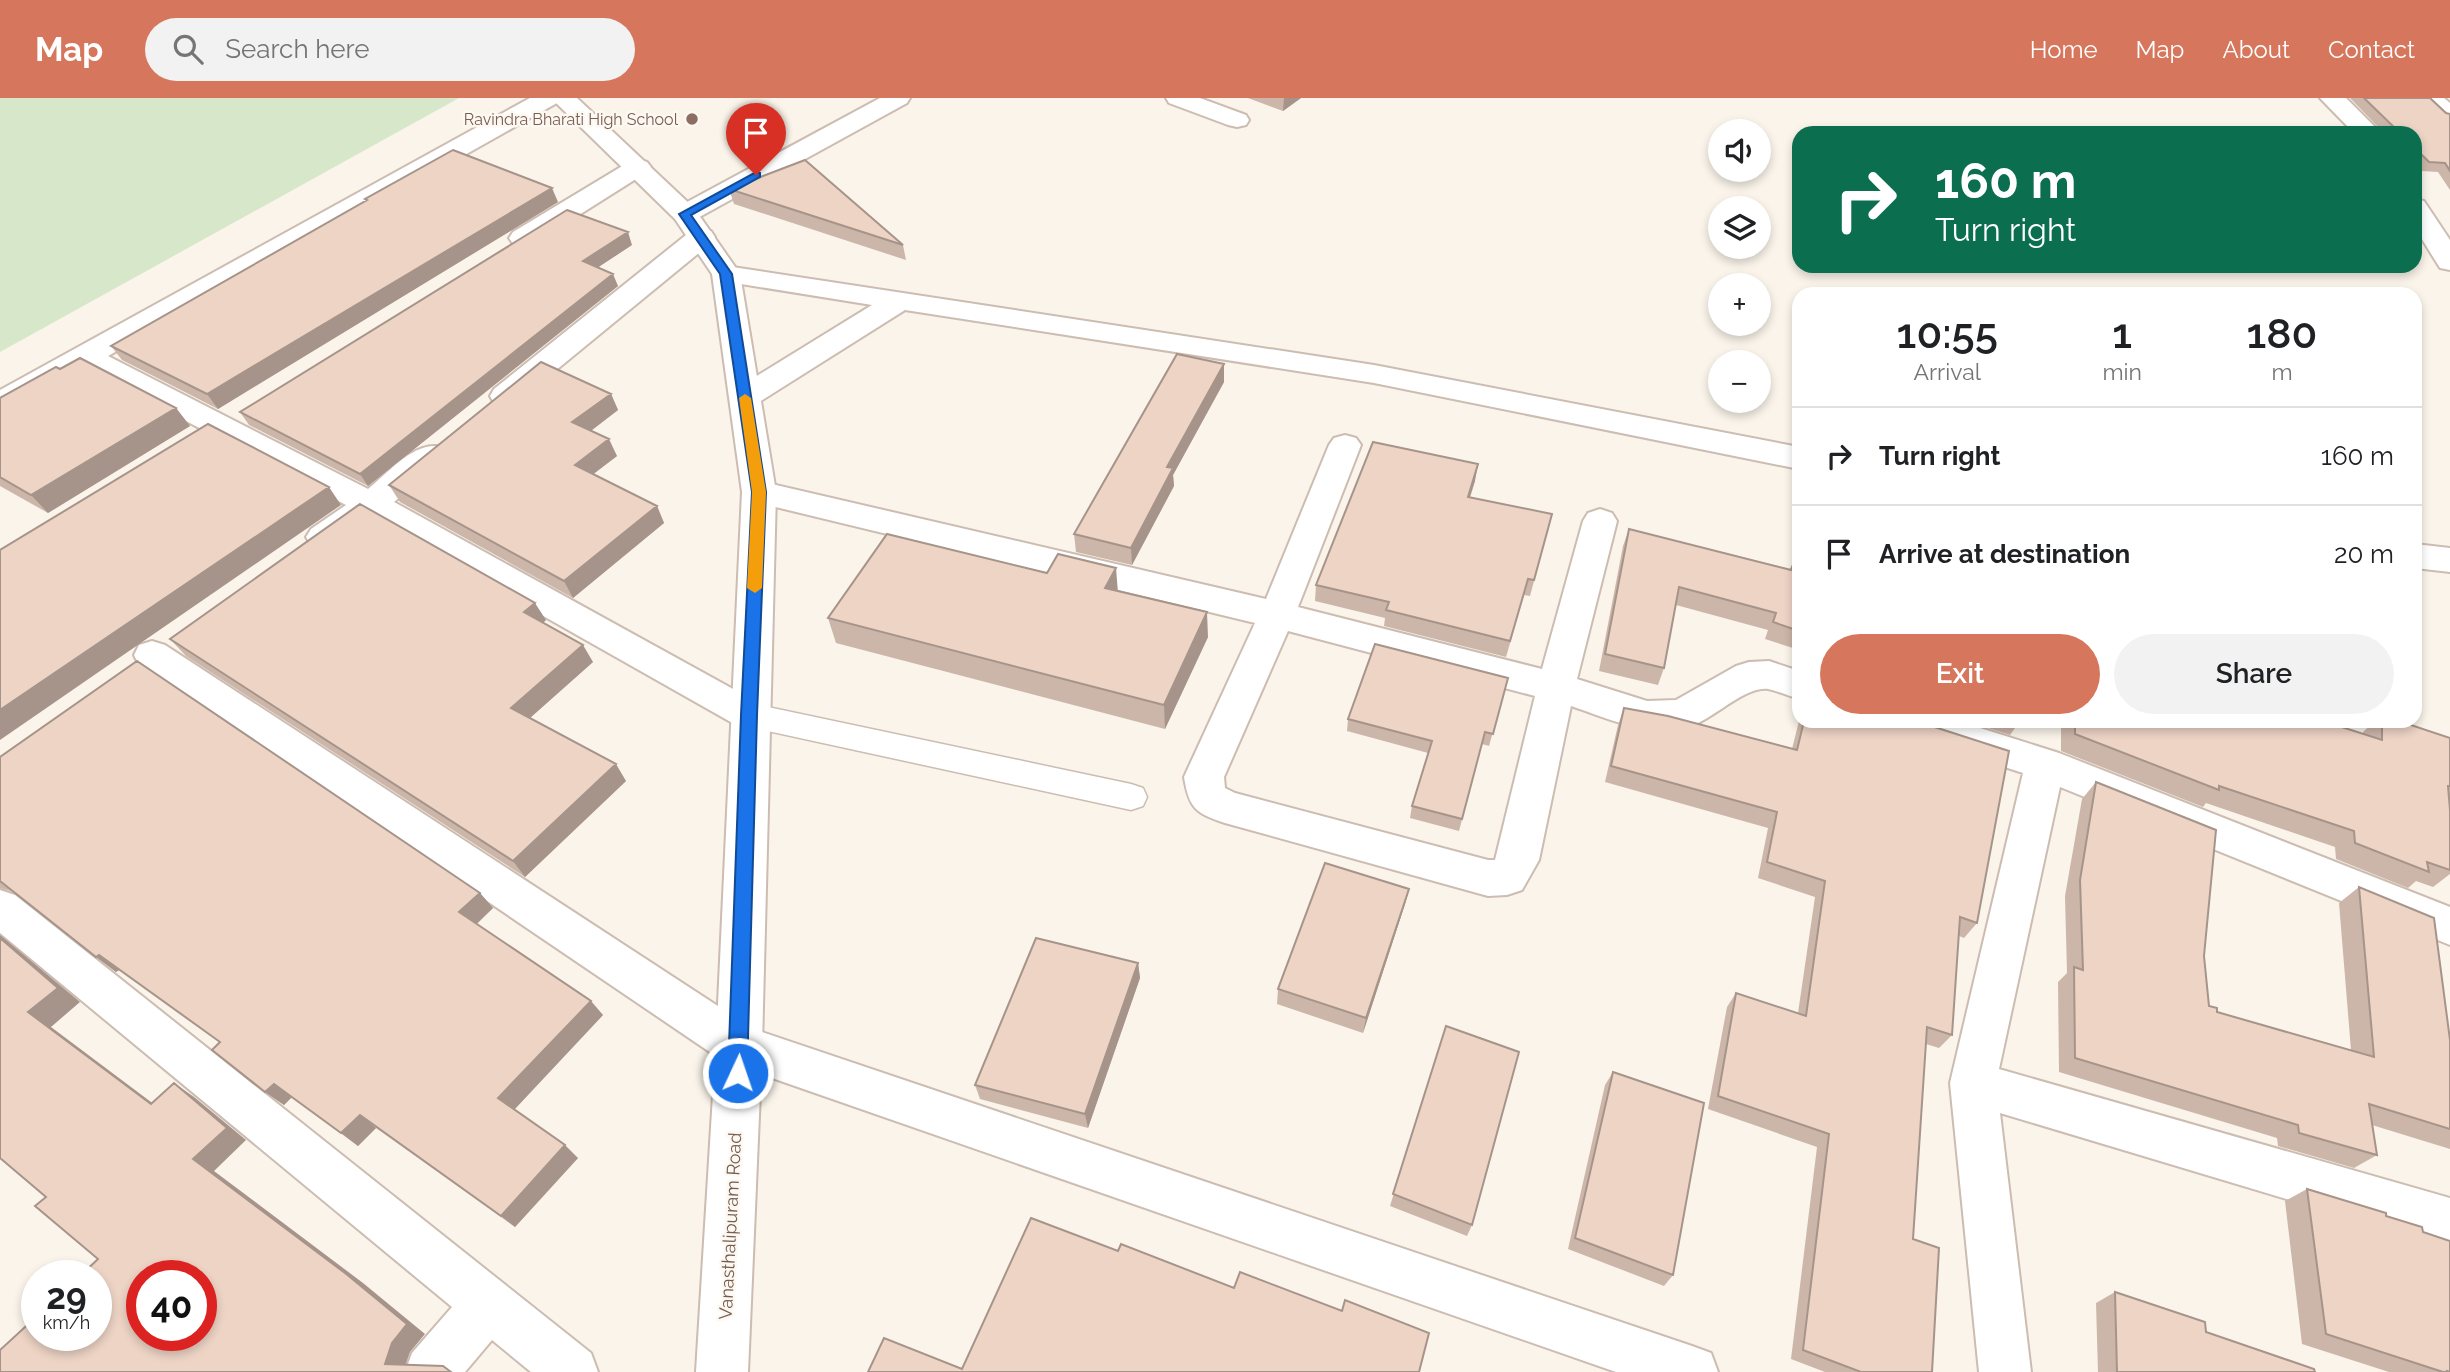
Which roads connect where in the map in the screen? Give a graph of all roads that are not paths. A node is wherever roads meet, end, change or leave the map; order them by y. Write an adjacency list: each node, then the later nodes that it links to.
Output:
1 (898, 98): 11 (street)
2 (1178, 98): 7 (street)
3 (2332, 98): 8 (street)
4 (2429, 98): 6 (street)
5 (564, 99): 9 (street, Vanasthalipuram Road); 16 (street)
6 (2450, 115)
7 (1237, 120)
8 (2361, 126)
9 (638, 167): 11 (street, Vanasthalipuram Road); 12 (street)
10 (2422, 218): 13 (street)
11 (693, 225): 14 (street, Vanasthalipuram Road); 22 (street)
12 (499, 253)
13 (2450, 262)
14 (726, 274): 15 (street); 17 (street, Vanasthalipuram Road)
15 (901, 300): 17 (street); 20 (street)
16 (85, 356): 18 (street); 22 (street)
17 (745, 397): 21 (street, Vanasthalipuram Road)
18 (0, 403)
19 (1345, 445): 27 (street)
20 (1792, 457)
21 (759, 492): 27 (street); 31 (street, Vanasthalipuram Road)
22 (371, 504): 24 (street); 31 (street)
23 (1600, 521): 30 (street)
24 (302, 552)
25 (2422, 557): 26 (street)
26 (2450, 560)
27 (1277, 615): 30 (street); 30 (street)
28 (153, 655): 37 (street)
29 (1792, 683): 30 (street)
30 (1556, 687)
31 (749, 715): 34 (lane); 37 (street, Vanasthalipuram Road)
32 (1933, 728): 33 (street)
33 (2045, 764): 36 (street); 38 (street)
34 (1131, 797)
35 (0, 908): 40 (street)
36 (2450, 926)
37 (739, 1046): 43 (street, Vanasthalipuram Road); 44 (street)
38 (1973, 1083): 39 (street); 45 (street)
39 (2450, 1223)
40 (489, 1304): 41 (street); 42 (street)
41 (431, 1372)
42 (572, 1372)
43 (722, 1372)
44 (1692, 1372)
45 (2004, 1372)

